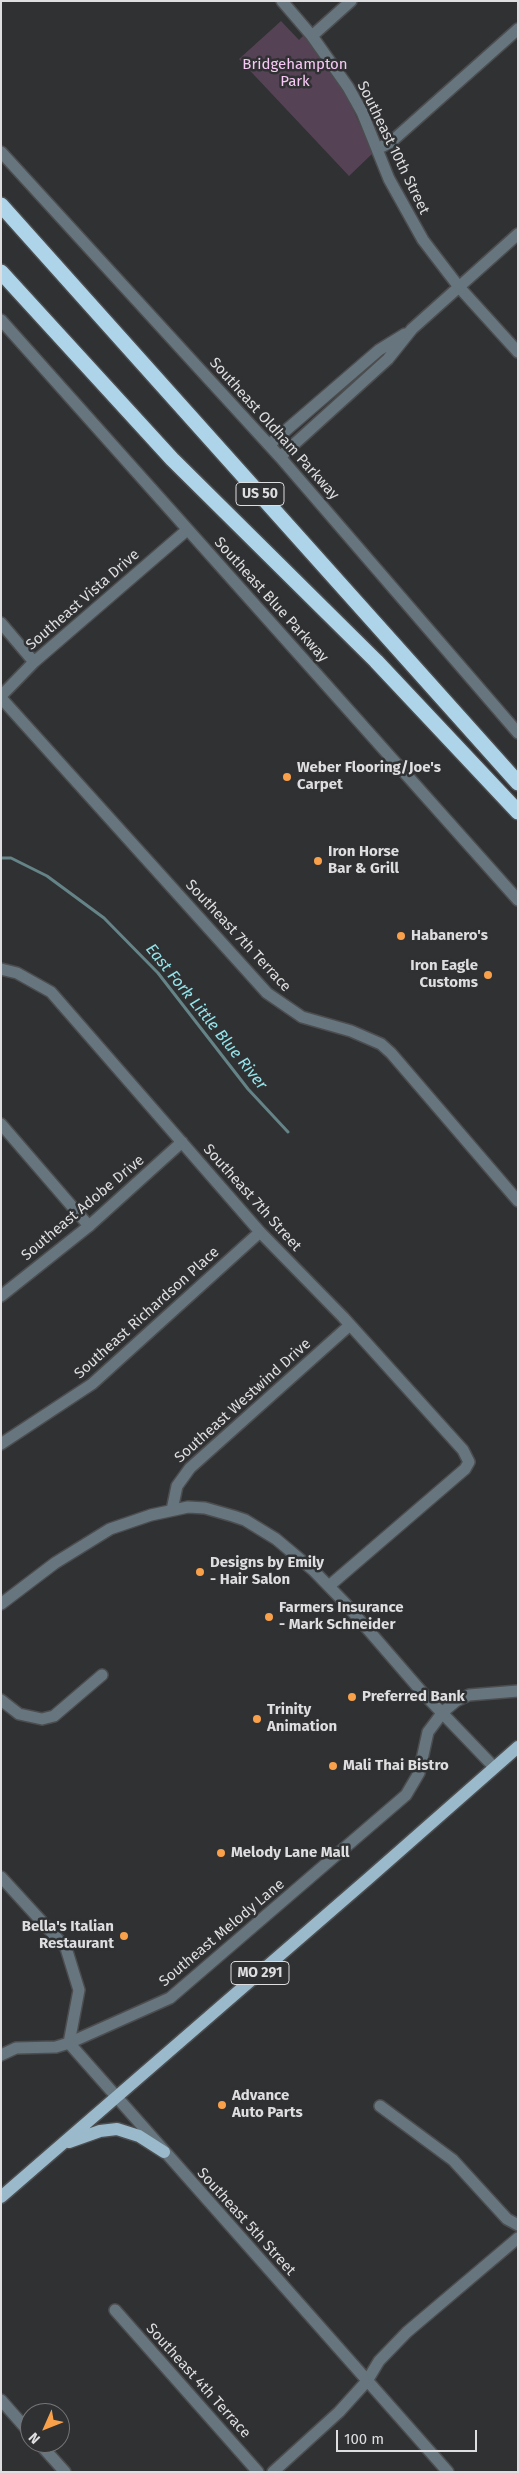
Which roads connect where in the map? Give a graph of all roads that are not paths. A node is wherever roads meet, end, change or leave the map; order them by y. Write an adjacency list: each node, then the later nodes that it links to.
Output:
1 (282, 1): 4 (street, Southeast 10th Street)
2 (351, 1): 4 (street)
3 (518, 29): 5 (street)
4 (312, 36): 5 (street, Southeast 10th Street)
5 (377, 149): 10 (street, Southeast 10th Street)
6 (1, 152): 14 (street, Southeast Oldham Parkway)
7 (1, 205): 21 (highway, US 50)
8 (518, 234): 10 (street)
9 (1, 272): 22 (highway, US 50)
10 (459, 287): 12 (street); 13 (street, Southeast 10th Street)
11 (1, 320): 16 (street, Southeast Blue Parkway)
12 (412, 329): 14 (street); 15 (street)
13 (518, 352)
14 (270, 444): 15 (street, Southeast Oldham Parkway)
15 (280, 456): 20 (street, Southeast Oldham Parkway)
16 (187, 530): 18 (street, Southeast Vista Drive); 23 (street, Southeast Blue Parkway)
17 (1, 623): 18 (street)
18 (34, 662): 19 (street, Southeast Vista Drive)
19 (1, 697): 27 (street, Southeast 7th Terrace)
20 (518, 732)
21 (518, 783)
22 (518, 812)
23 (518, 900)
24 (1, 969): 26 (street, Southeast 7th Street)
25 (1, 1124): 28 (street)
26 (182, 1142): 28 (street, Southeast Adobe Drive); 29 (street, Southeast 7th Street)
27 (518, 1201)
28 (89, 1226): 30 (street, Southeast Adobe Drive)
29 (260, 1232): 31 (street, Southeast 7th Street); 32 (street, Southeast Richardson Place)
30 (1, 1296)
31 (350, 1325): 33 (street, Southeast Westwind Drive); 34 (street, Southeast 7th Street)
32 (1, 1444)
33 (172, 1510): 34 (street); 35 (street)
34 (329, 1586): 39 (street)
35 (1, 1604)
36 (102, 1675): 38 (street)
37 (518, 1691): 39 (street, Southeast Melody Lane)
38 (1, 1700)
39 (442, 1712): 41 (street); 43 (street, Southeast Melody Lane)
40 (518, 1746): 41 (main road, MO 291)
41 (494, 1767): 45 (main road, MO 291)
42 (1, 1877): 43 (street)
43 (69, 2043): 44 (street); 45 (street, Southeast 5th Street)
44 (1, 2055)
45 (116, 2097): 47 (main road, MO 291); 48 (street, Southeast 5th Street)
46 (380, 2106): 50 (street)
47 (62, 2144): 48 (main road); 49 (main road, MO 291)
48 (164, 2152): 53 (street, Southeast 5th Street)
49 (1, 2197)
50 (518, 2225)
51 (518, 2238): 53 (street)
52 (115, 2310): 58 (street, Southeast 4th Terrace)
53 (367, 2382): 59 (street); 60 (street, Southeast 5th Street)
54 (1, 2400): 55 (street)
55 (20, 2422)
56 (48, 2453): 57 (street)
57 (65, 2472)
58 (258, 2472)
59 (273, 2472)
60 (448, 2472)

